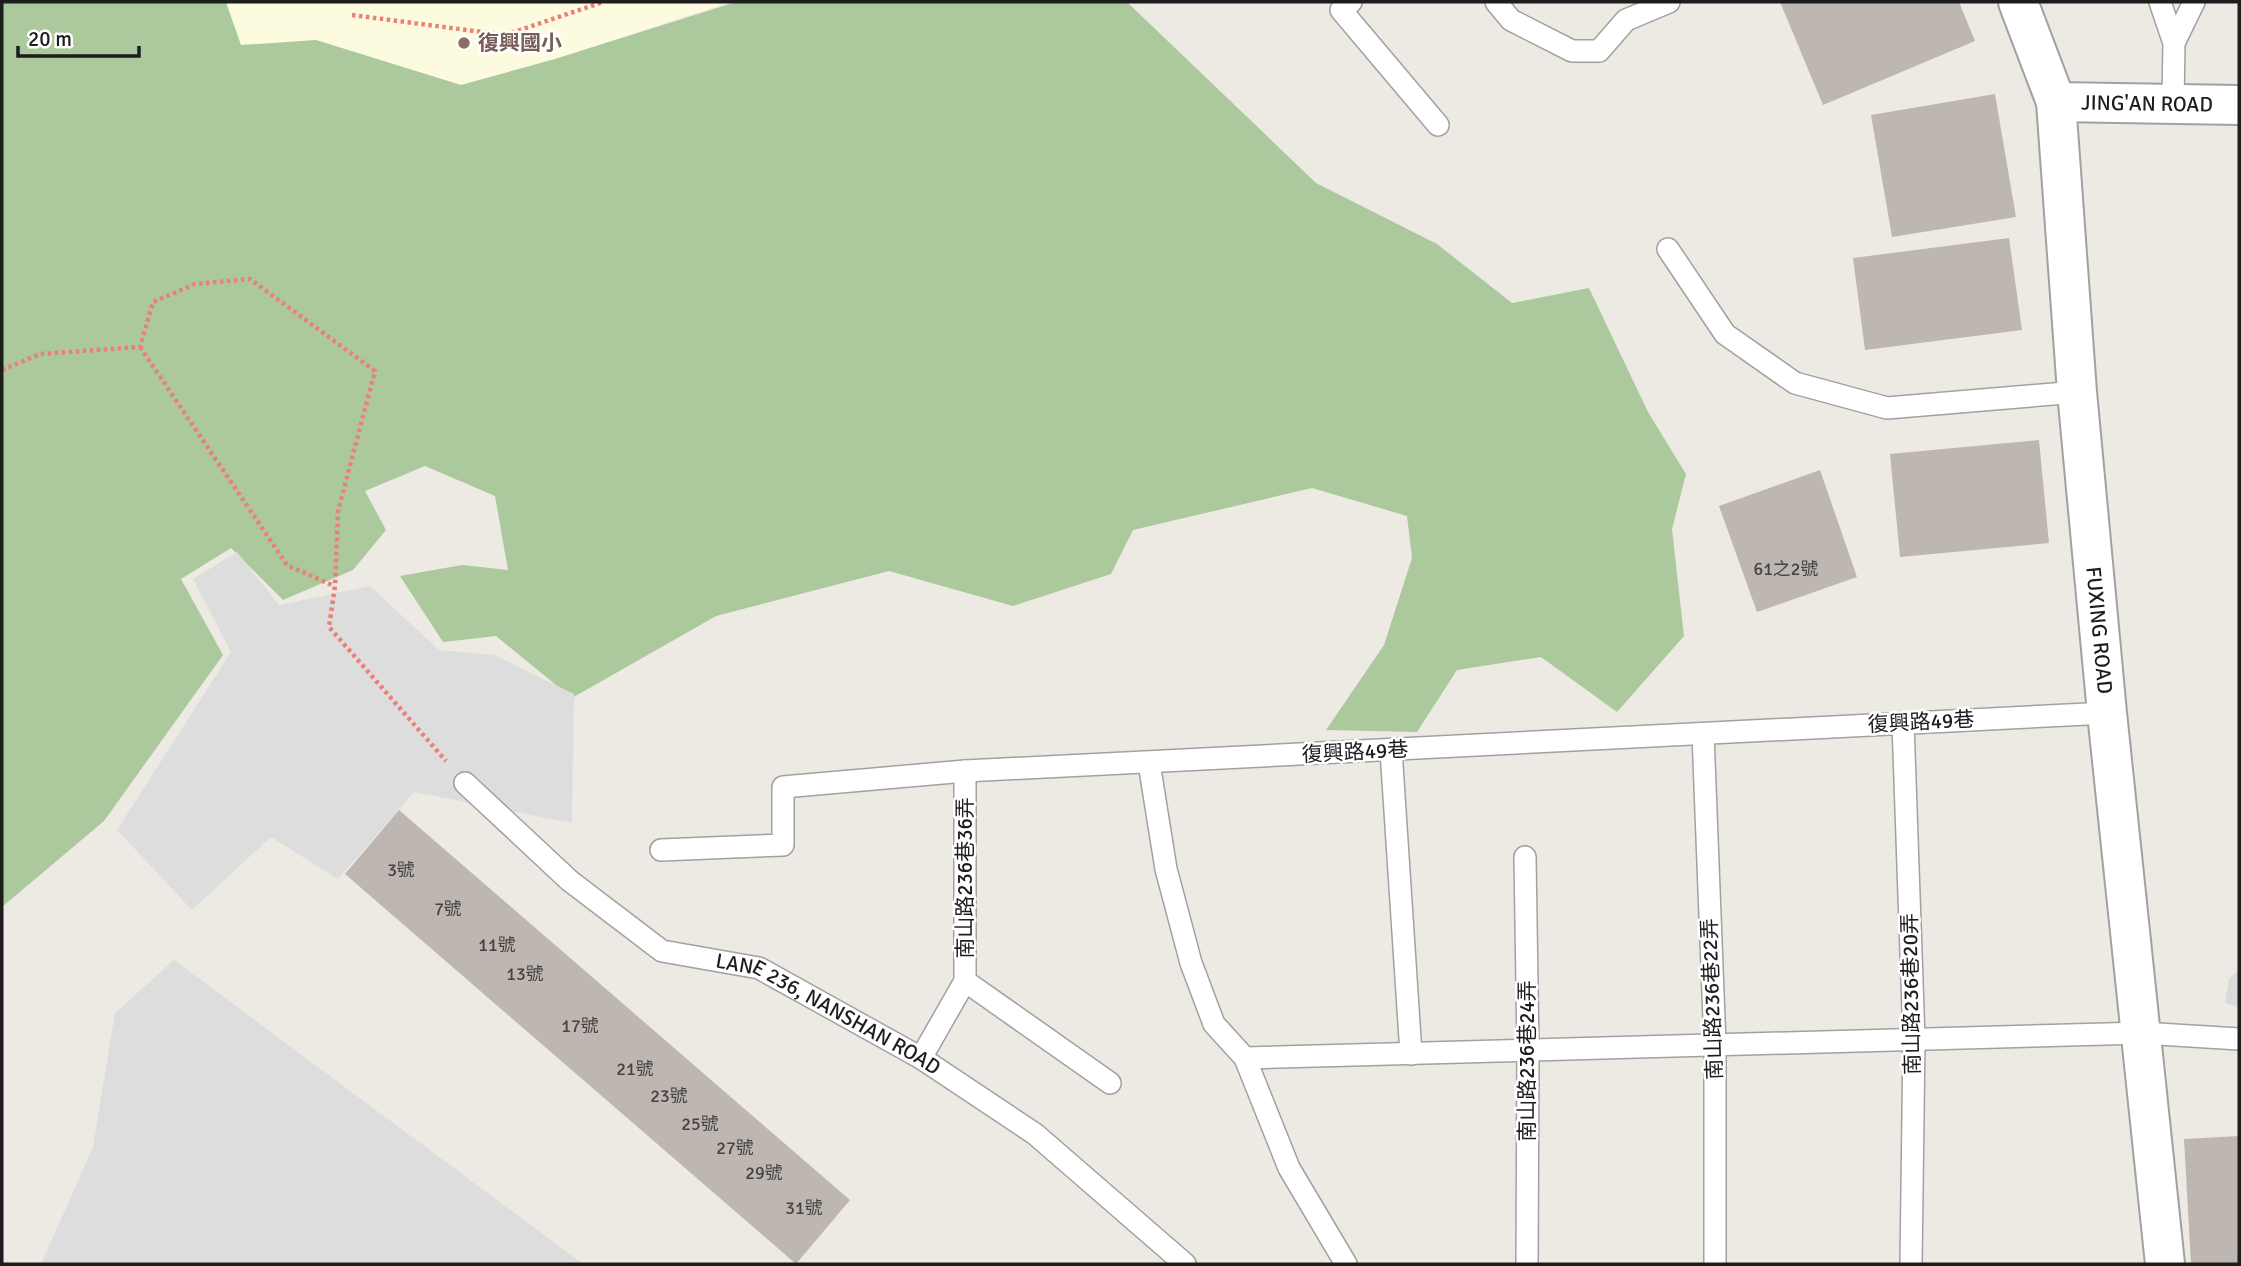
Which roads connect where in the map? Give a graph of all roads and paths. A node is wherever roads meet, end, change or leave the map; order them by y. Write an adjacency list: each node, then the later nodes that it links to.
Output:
1 (603, 2): 9 (path)
2 (1351, 2): 14 (lane)
3 (1496, 2): 8 (lane)
4 (1669, 2): 8 (lane)
5 (2018, 2): 11 (street, FUXING ROAD)
6 (2160, 2): 10 (lane)
7 (2194, 2): 10 (lane)
8 (1622, 11)
9 (352, 15)
10 (2174, 43): 12 (lane)
11 (2056, 102): 12 (street, JING'AN ROAD); 18 (street, FUXING ROAD)
12 (2173, 103): 13 (street, JING'AN ROAD)
13 (2239, 106)
14 (1438, 125)
15 (1668, 249): 18 (lane)
16 (140, 347): 17 (path); 19 (path); 19 (path)
17 (2, 370)
18 (2077, 392): 20 (street, FUXING ROAD)
19 (335, 586): 26 (path)
20 (2107, 713): 21 (lane, 復興路49巷); 30 (street, FUXING ROAD)
21 (1903, 723): 22 (lane, 復興路49巷); 31 (lane, 南山路236巷20弄)
22 (1703, 734): 23 (lane, 復興路49巷); 33 (lane, 南山路236巷22弄)
23 (1391, 750): 24 (lane, 復興路49巷); 35 (lane)
24 (1149, 763): 25 (lane, 復興路49巷); 37 (lane)
25 (965, 771): 27 (lane, 復興路49巷); 29 (lane, 南山路236巷36弄)
26 (465, 783): 36 (lane, LANE 236, NANSHAN ROAD)
27 (661, 850)
28 (1525, 858): 34 (lane, 南山路236巷24弄)
29 (965, 981): 36 (lane, 南山路236巷36弄); 38 (lane)
30 (2142, 1033): 31 (lane); 32 (lane); 44 (street, FUXING ROAD)
31 (1914, 1039): 33 (lane); 43 (lane, 南山路236巷20弄)
32 (2239, 1039)
33 (1715, 1045): 34 (lane); 42 (lane, 南山路236巷22弄)
34 (1528, 1050): 35 (lane); 41 (lane, 南山路236巷24弄)
35 (1410, 1054): 37 (lane)
36 (921, 1058): 39 (lane, LANE 236, NANSHAN ROAD)
37 (1245, 1058): 40 (lane)
38 (1110, 1083)
39 (1185, 1264)
40 (1346, 1264)
41 (1527, 1264)
42 (1715, 1264)
43 (1911, 1264)
44 (2165, 1264)

